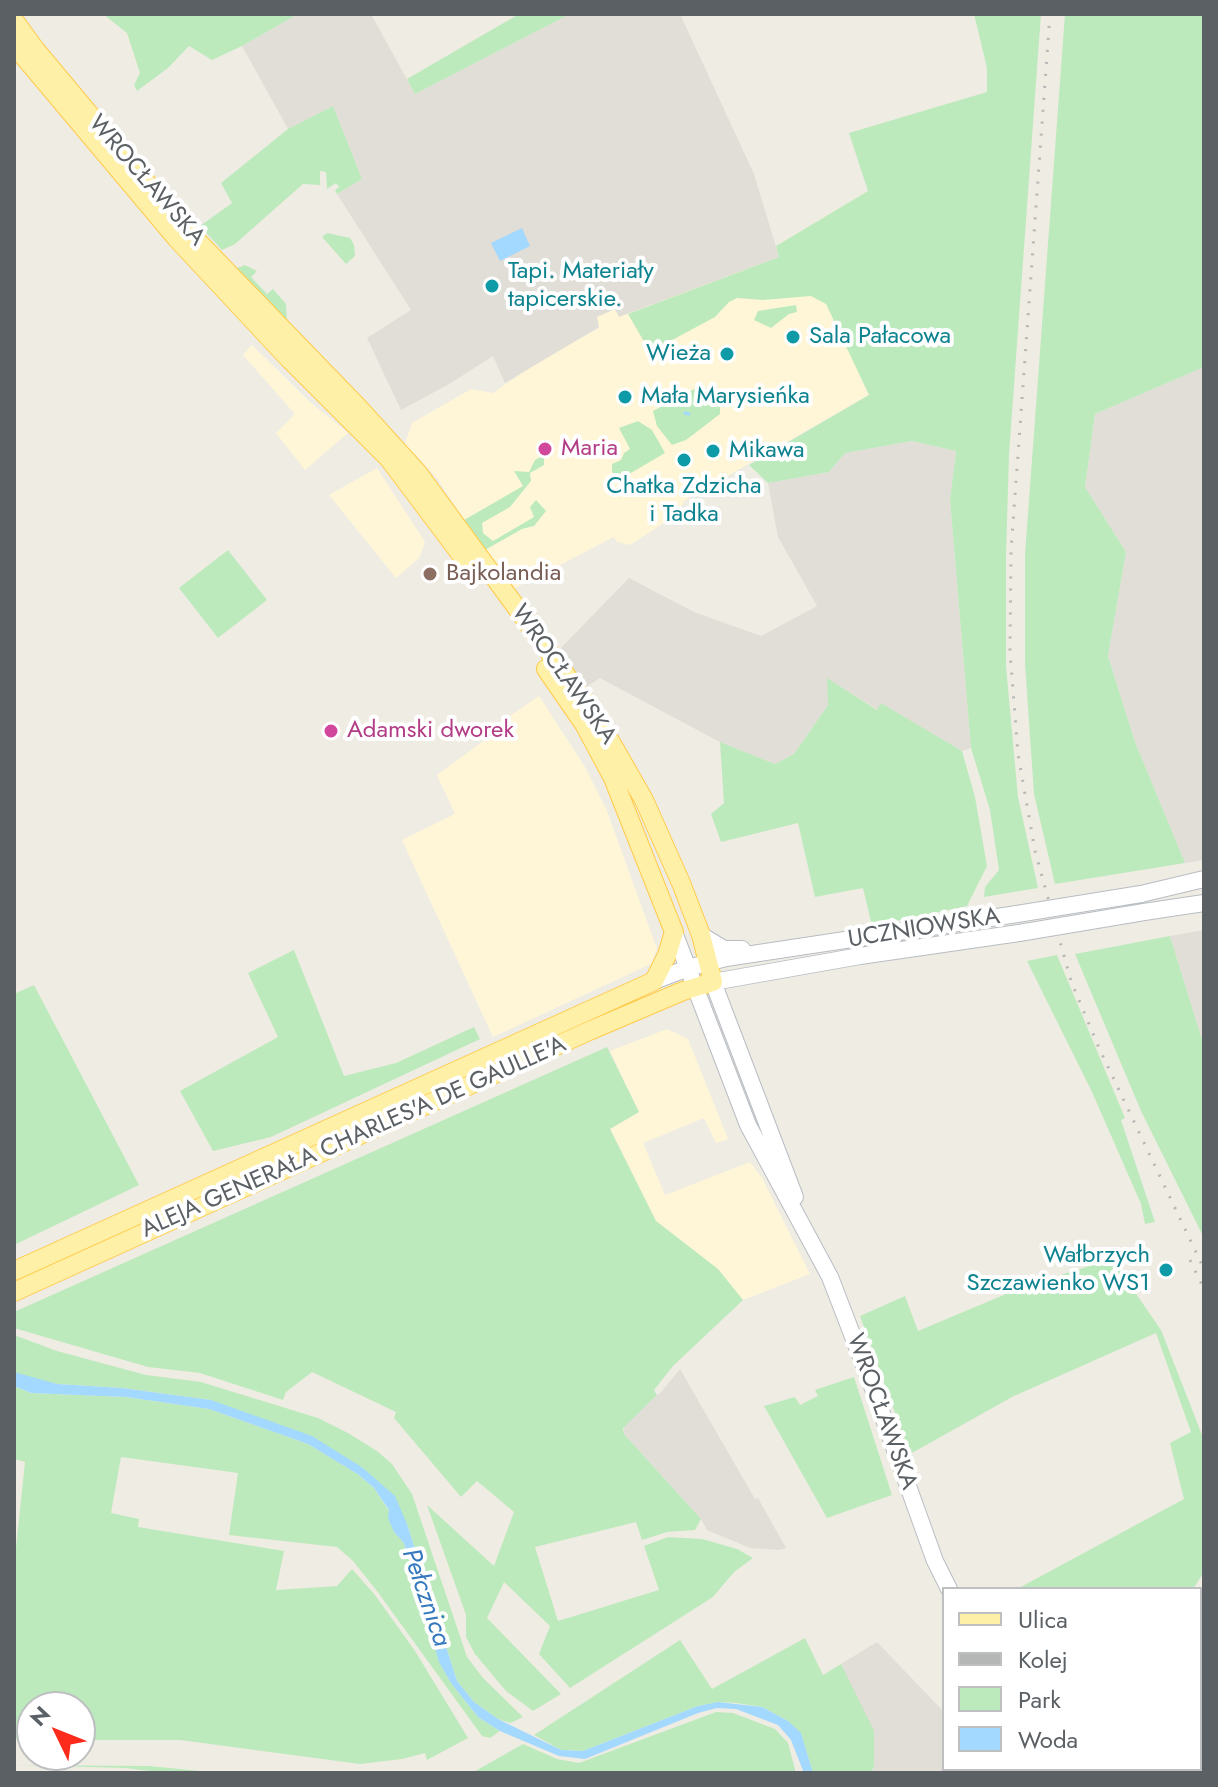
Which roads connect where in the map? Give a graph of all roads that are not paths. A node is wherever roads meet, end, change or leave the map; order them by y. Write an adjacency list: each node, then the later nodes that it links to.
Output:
1 (14, 20): 6 (main road, WROCŁAWSKA)
2 (14, 45): 5 (main road, WROCŁAWSKA)
3 (1204, 879): 7 (main road, UCZNIOWSKA, bridge)
4 (1204, 903): 10 (main road, UCZNIOWSKA, bridge)
5 (674, 932): 9 (main road, WROCŁAWSKA); 11 (main road)
6 (701, 935): 7 (main road); 8 (main road, WROCŁAWSKA)
7 (763, 952): 8 (main road, UCZNIOWSKA)
8 (708, 963): 9 (main road, UCZNIOWSKA); 12 (main road, WROCŁAWSKA)
9 (688, 968): 11 (main road, ALEJA GENERAŁA CHARLES'A DE GAULLE'A); 13 (main road, WROCŁAWSKA)
10 (748, 976): 12 (main road, UCZNIOWSKA); 15 (main road)
11 (654, 981): 17 (main road, ALEJA GENERAŁA CHARLES'A DE GAULLE'A)
12 (713, 982): 13 (main road, ALEJA GENERAŁA CHARLES'A DE GAULLE'A); 15 (main road, WROCŁAWSKA)
13 (695, 987): 14 (main road, ALEJA GENERAŁA CHARLES'A DE GAULLE'A); 16 (main road, WROCŁAWSKA)
14 (645, 1007): 16 (main road); 18 (main road, ALEJA GENERAŁA CHARLES'A DE GAULLE'A)
15 (724, 1012): 19 (main road, WROCŁAWSKA)
16 (705, 1013): 19 (main road, WROCŁAWSKA)
17 (495, 1054): 18 (main road); 20 (main road, ALEJA GENERAŁA CHARLES'A DE GAULLE'A)
18 (502, 1072): 21 (main road, ALEJA GENERAŁA CHARLES'A DE GAULLE'A)
19 (809, 1236): 22 (main road, WROCŁAWSKA)
20 (14, 1271)
21 (14, 1292)
22 (948, 1587)

